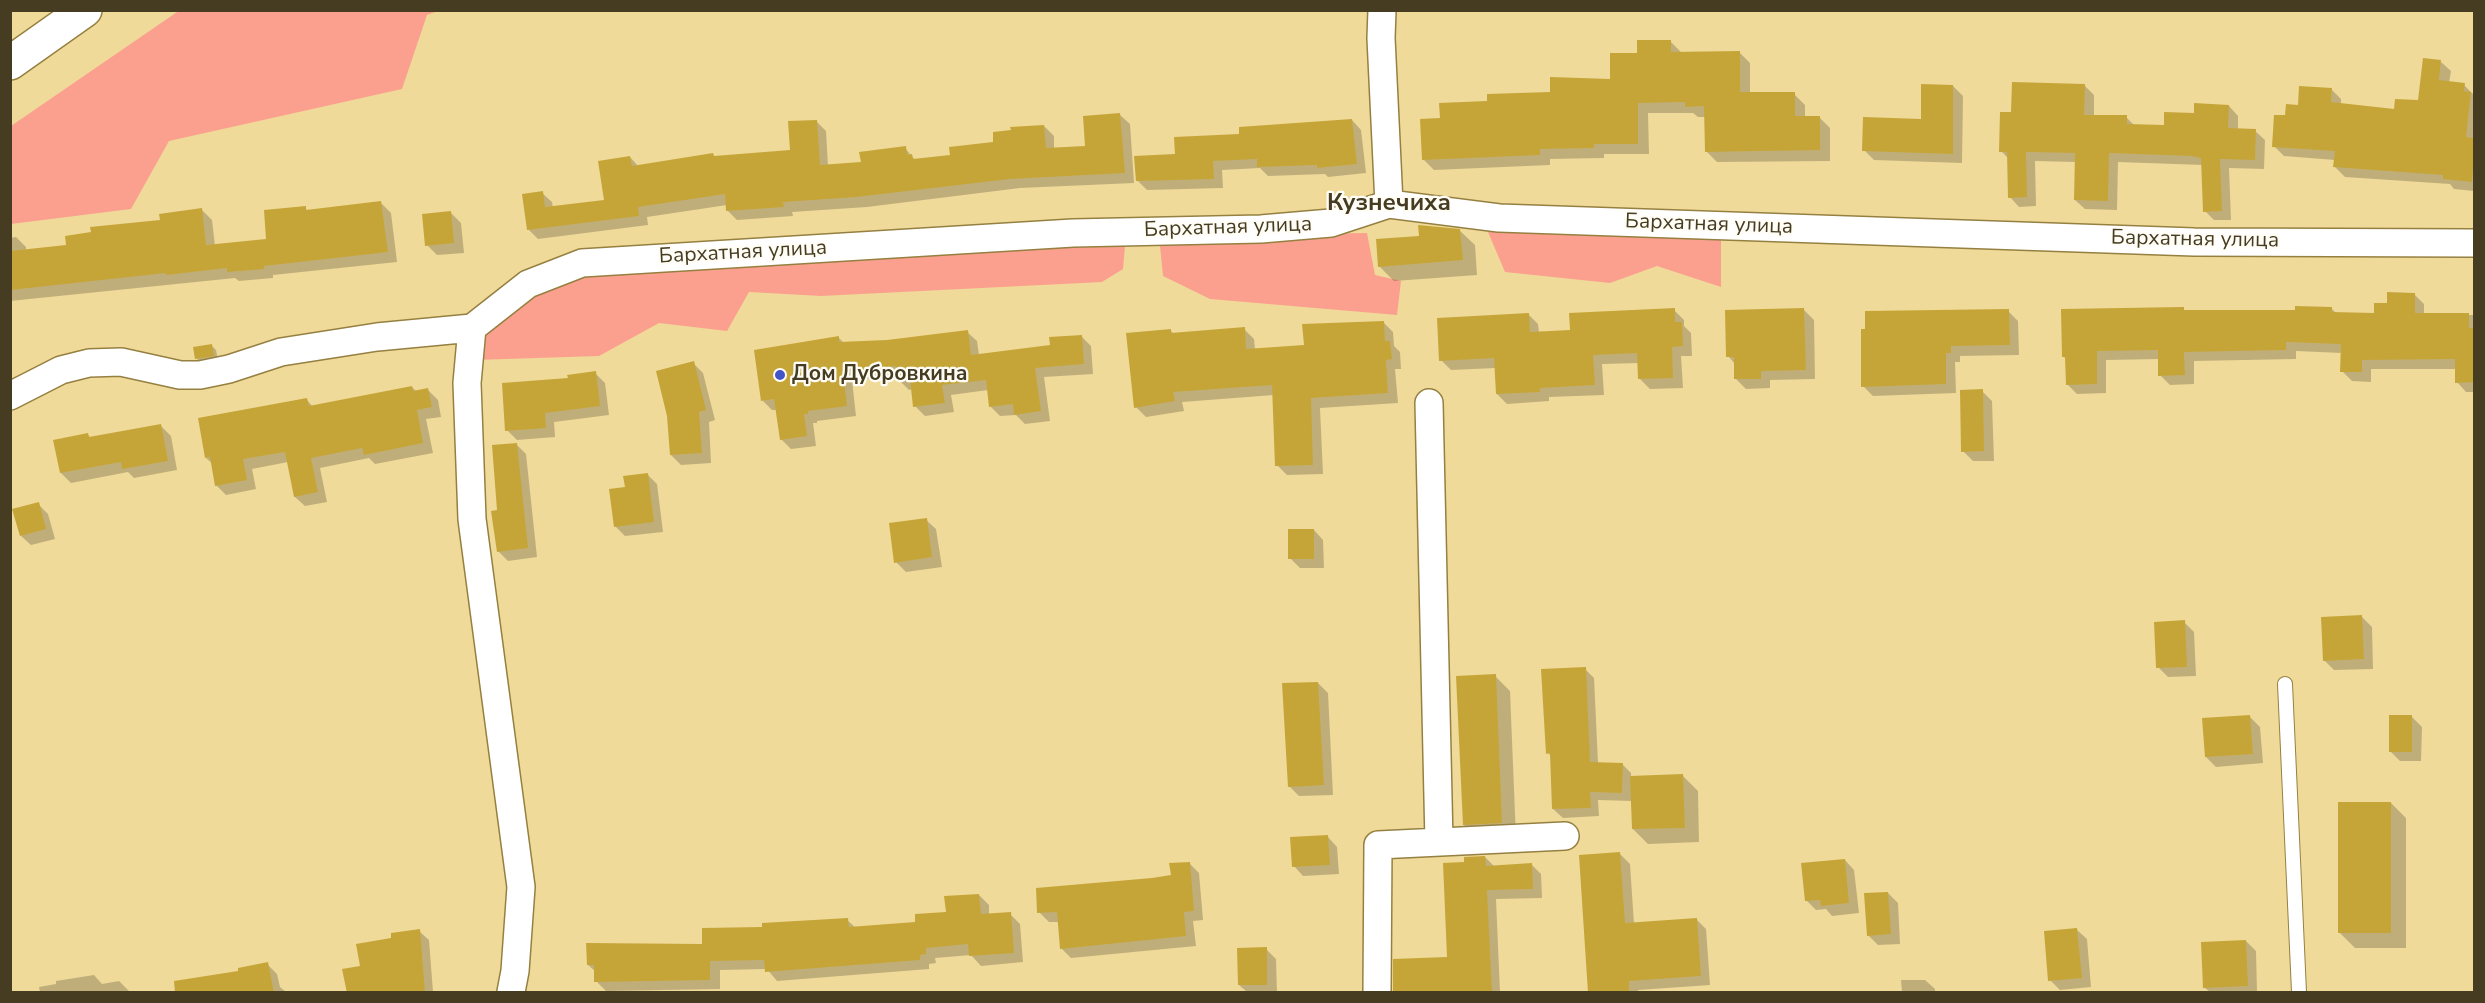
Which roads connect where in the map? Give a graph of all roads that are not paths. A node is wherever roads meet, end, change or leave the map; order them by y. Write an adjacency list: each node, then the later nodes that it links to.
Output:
1 (85, 10): 3 (main road)
2 (1383, 10): 4 (street)
3 (10, 63)
4 (1389, 204): 5 (street, Бархатная улица); 6 (street, Бархатная улица)
5 (2475, 243)
6 (471, 328): 7 (street); 12 (street)
7 (10, 396)
8 (1429, 403): 11 (street)
9 (2284, 684): 14 (lane)
10 (1565, 836): 11 (street)
11 (1439, 842): 13 (street)
12 (511, 993)
13 (1377, 993)
14 (2299, 993)

